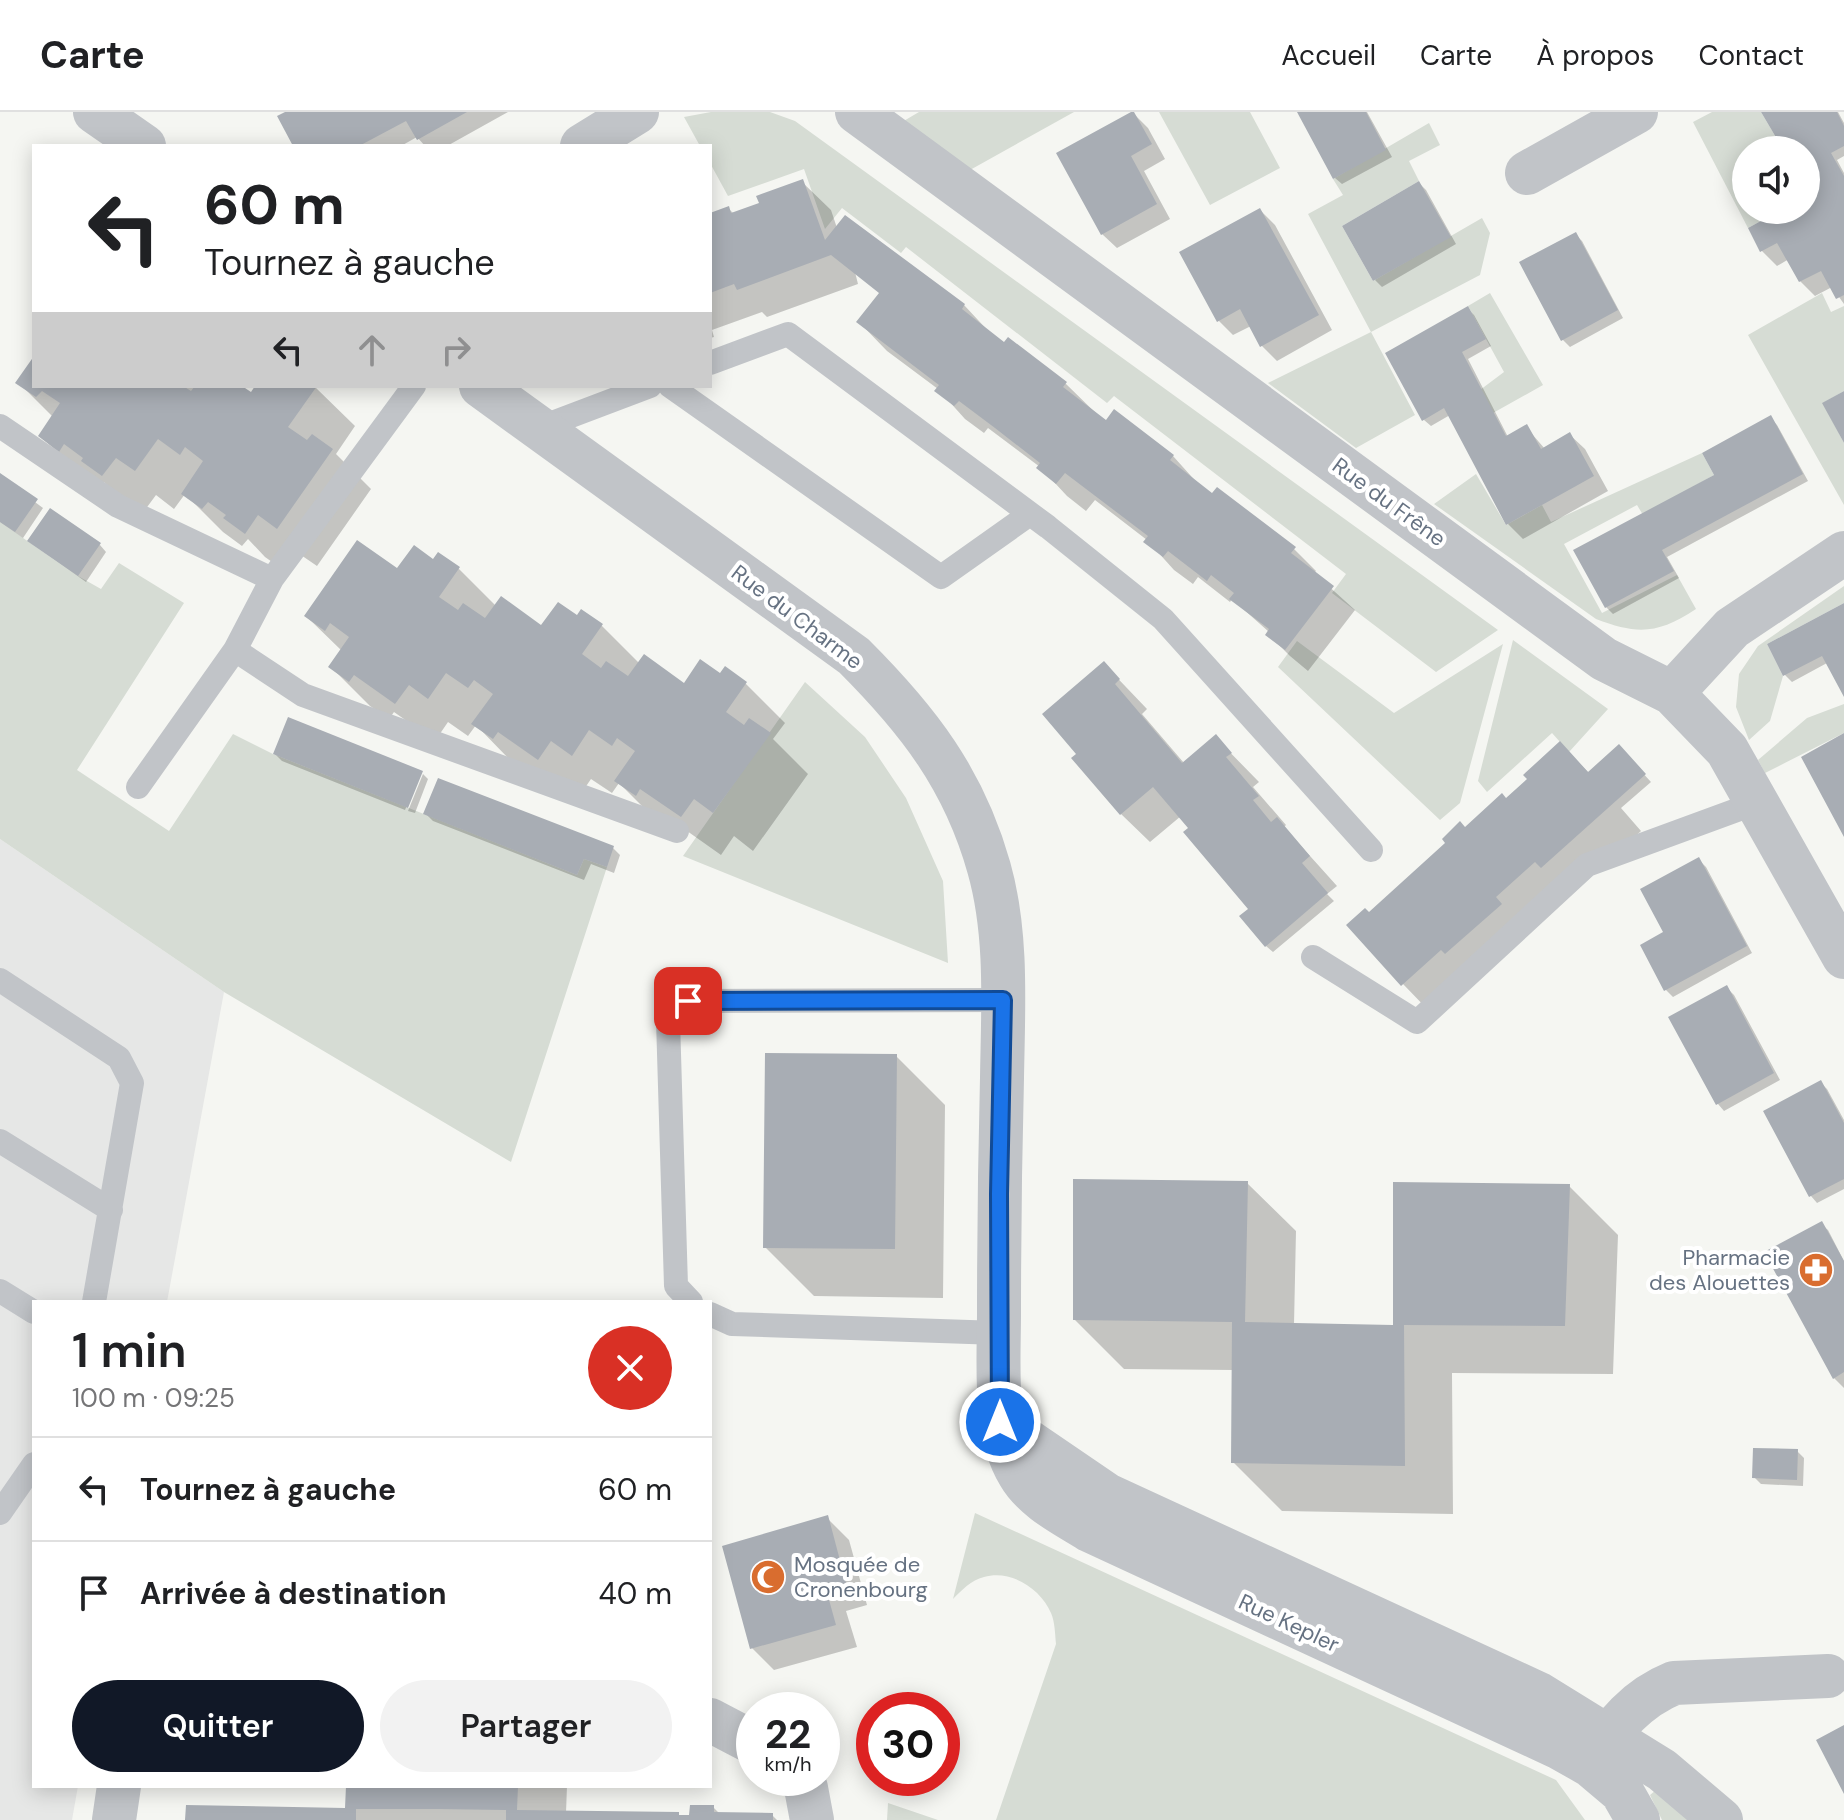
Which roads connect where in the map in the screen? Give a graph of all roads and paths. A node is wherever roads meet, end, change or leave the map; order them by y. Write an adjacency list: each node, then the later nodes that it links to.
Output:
1 (95, 112): 5 (street)
2 (637, 112): 6 (street)
3 (857, 112): 19 (street, Rue du Frêne)
4 (1636, 112): 7 (street)
5 (141, 144)
6 (585, 144)
7 (1527, 173)
8 (712, 362): 15 (lane)
9 (413, 388): 17 (lane)
10 (484, 388): 14 (street, Rue du Charme)
11 (645, 388): 14 (lane)
12 (673, 388): 15 (lane)
13 (0, 426): 17 (lane)
14 (539, 428): 27 (street, Rue du Charme)
15 (1030, 514): 23 (lane)
16 (1844, 553): 19 (street)
17 (272, 579): 18 (lane)
18 (235, 650): 20 (lane); 22 (lane)
19 (1672, 693): 21 (street, Rue du Frêne)
20 (138, 787)
21 (1756, 803): 24 (lane); 25 (street, Rue du Frêne)
22 (677, 831)
23 (1371, 850)
24 (1313, 957)
25 (1844, 957)
26 (0, 980): 29 (lane)
27 (1003, 992): 32 (lane); 35 (street, Rue Kepler)
28 (0, 1141): 29 (lane)
29 (111, 1210): 31 (lane)
30 (0, 1291): 33 (lane)
31 (94, 1300)
32 (689, 1300)
33 (32, 1311)
34 (712, 1315): 35 (lane)
35 (999, 1333): 41 (street, Rue Kepler)
36 (32, 1467): 37 (lane)
37 (3, 1503)
38 (1828, 1676): 41 (street)
39 (712, 1721): 40 (street)
40 (736, 1734)
41 (1599, 1751): 46 (street); 47 (street)
42 (119, 1788): 44 (street)
43 (808, 1796): 45 (street)
44 (114, 1820)
45 (812, 1820)
46 (1638, 1820)
47 (1721, 1820)

